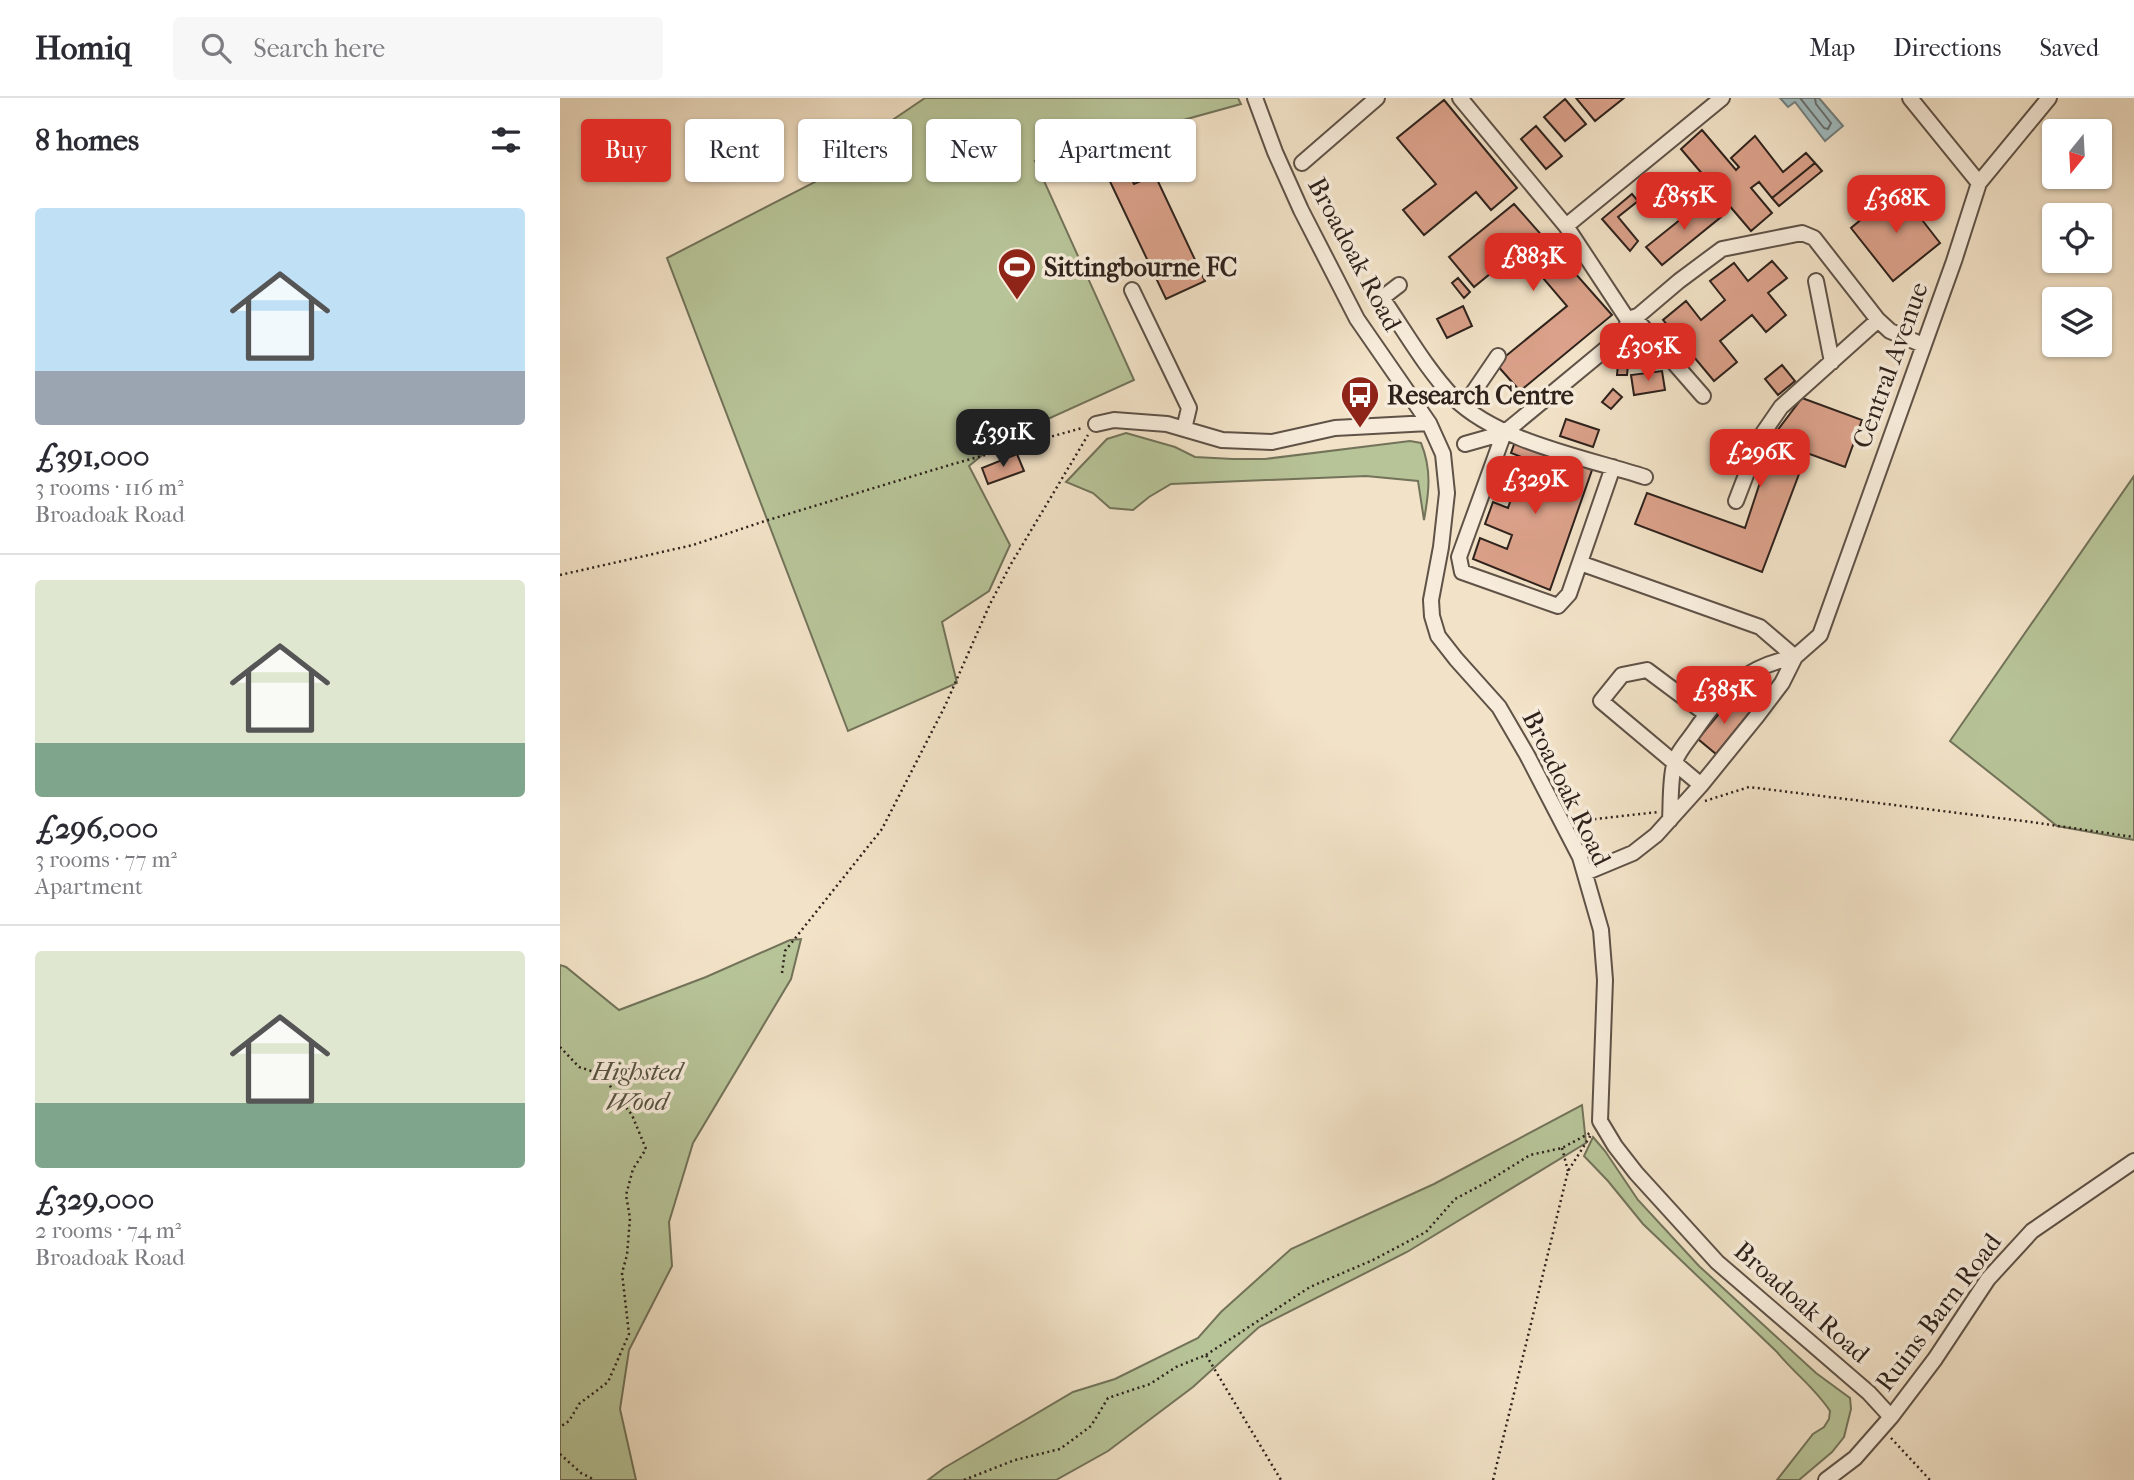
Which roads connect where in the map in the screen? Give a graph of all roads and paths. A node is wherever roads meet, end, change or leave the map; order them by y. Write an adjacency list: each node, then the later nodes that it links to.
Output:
1 (1255, 98): 20 (street, Broadoak Road)
2 (1377, 98): 7 (street)
3 (1460, 98): 9 (street)
4 (1722, 98): 9 (street)
5 (1910, 98): 8 (street)
6 (2049, 98): 8 (street)
7 (1302, 163)
8 (1979, 183): 15 (street, Central Avenue)
9 (1566, 226): 13 (street)
10 (1816, 281): 17 (street)
11 (1399, 285): 19 (street)
12 (1132, 290): 22 (street)
13 (1631, 318): 14 (street); 18 (street); 23 (street)
14 (1878, 320): 15 (street); 17 (street)
15 (1923, 345): 30 (street, Central Avenue)
16 (1498, 356): 19 (street)
17 (1832, 362): 27 (street)
18 (1703, 396)
19 (1464, 406): 23 (street)
20 (1429, 423): 22 (street); 36 (street, Broadoak Road)
21 (1096, 424): 22 (street); 29 (path); 39 (path)
22 (1184, 429)
23 (1504, 433): 24 (street); 25 (street); 28 (street)
24 (1465, 444)
25 (1614, 467): 26 (street); 28 (street)
26 (1645, 477)
27 (1736, 501)
28 (1580, 563): 30 (street)
29 (560, 575)
30 (1795, 657): 31 (street); 33 (street)
31 (1706, 714): 32 (street); 32 (street)
32 (1674, 763): 33 (street); 35 (street)
33 (1701, 785): 35 (street)
34 (1702, 802): 37 (path)
35 (1670, 815): 36 (path); 38 (street)
36 (1562, 822): 38 (street, Broadoak Road)
37 (2134, 837)
38 (1585, 873): 45 (street, Broadoak Road)
39 (782, 973)
40 (560, 1047): 46 (path)
41 (1562, 1148): 43 (path); 43 (path); 44 (path)
42 (2134, 1161): 45 (street, Ruins Barn Road)
43 (1568, 1171): 51 (path)
44 (1206, 1355): 49 (path); 50 (path)
45 (1886, 1422): 52 (street, Ruins Barn Road); 53 (path)
46 (560, 1427)
47 (560, 1454): 48 (path)
48 (595, 1480)
49 (964, 1480)
50 (1281, 1480)
51 (1493, 1480)
52 (1826, 1480)
53 (1930, 1480)

